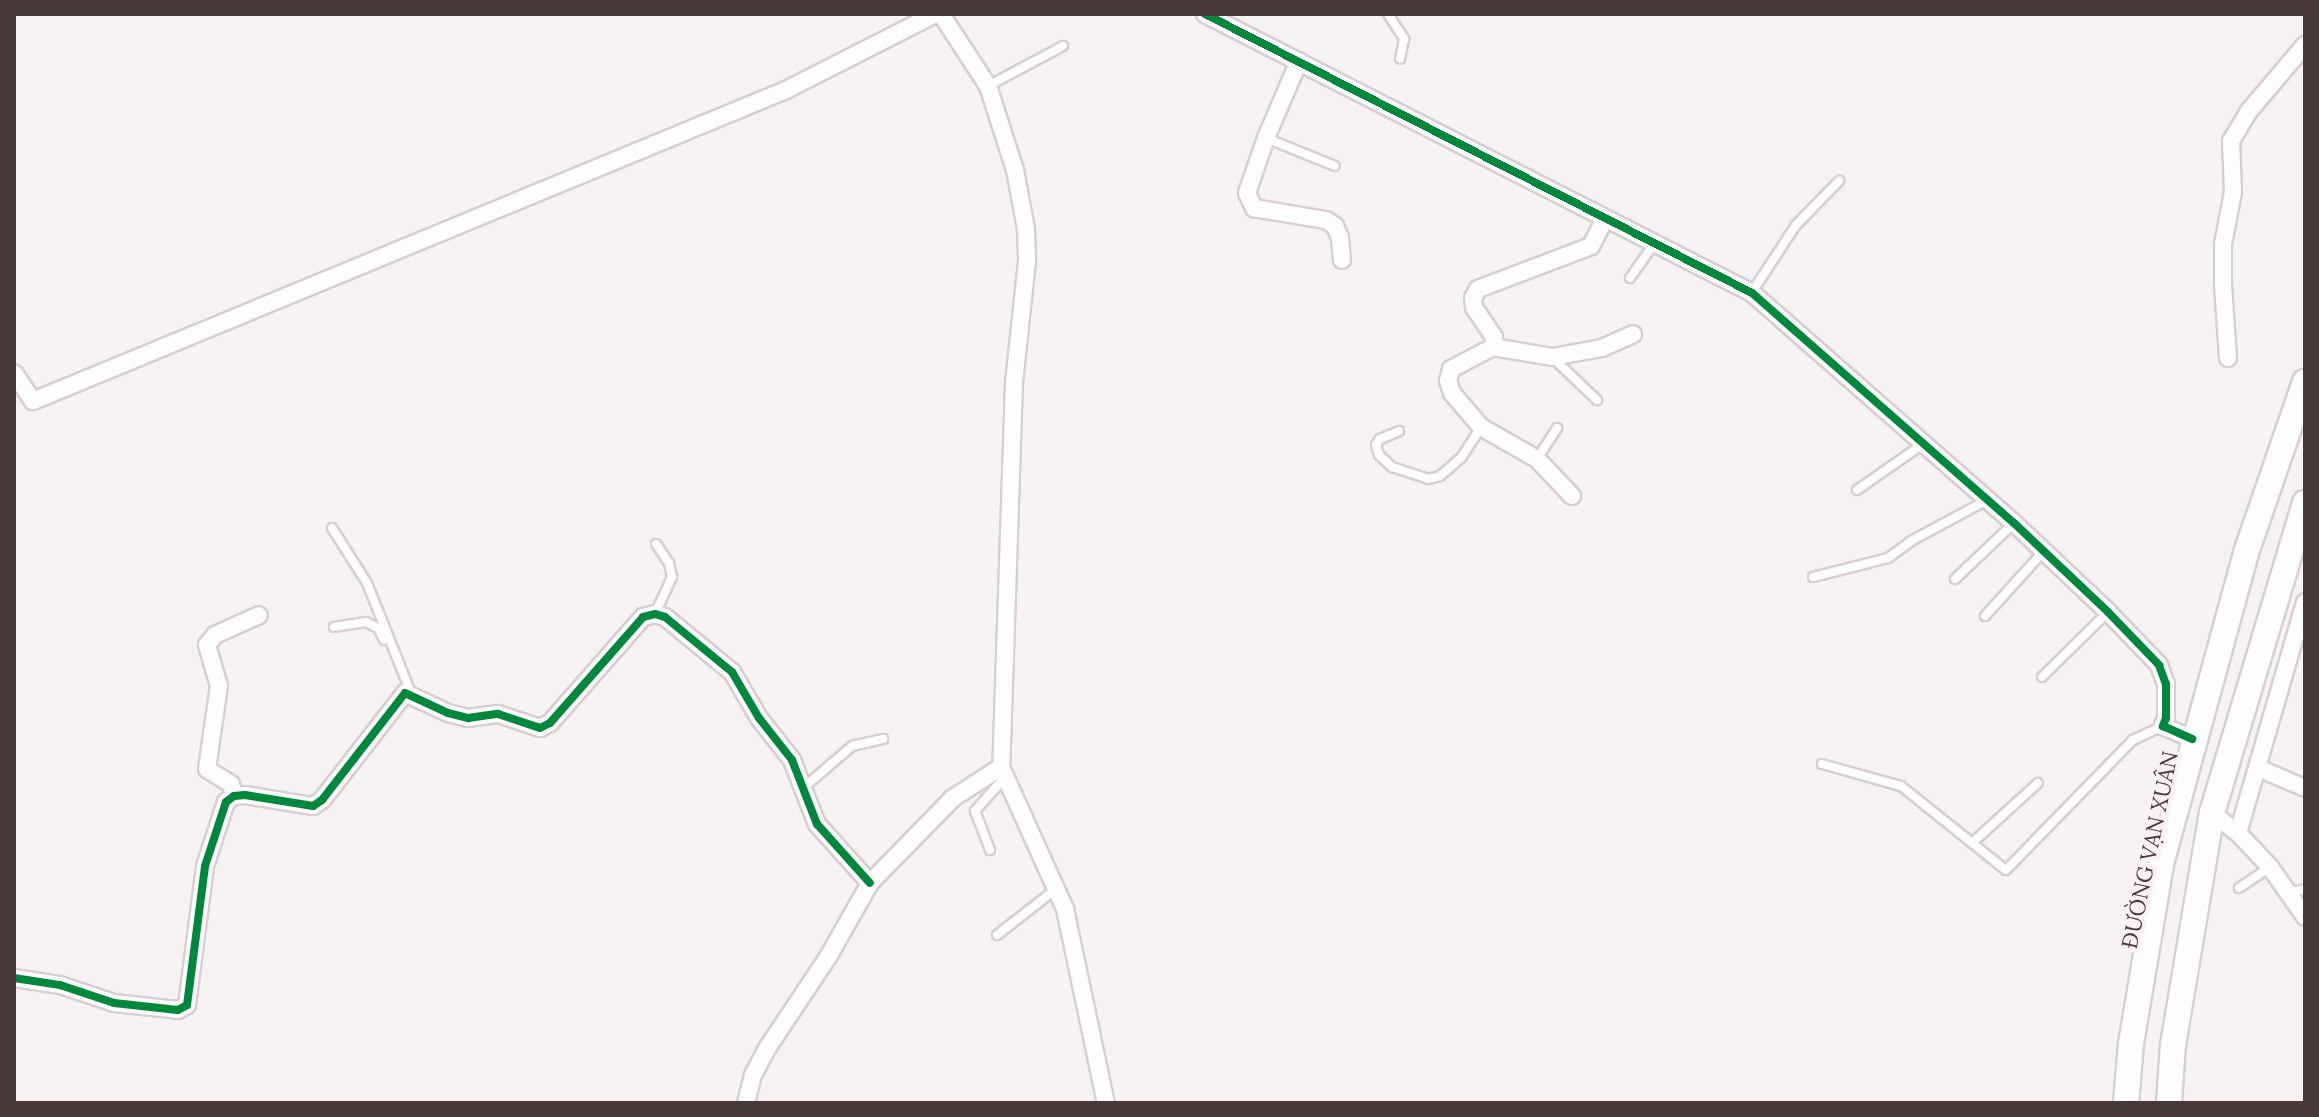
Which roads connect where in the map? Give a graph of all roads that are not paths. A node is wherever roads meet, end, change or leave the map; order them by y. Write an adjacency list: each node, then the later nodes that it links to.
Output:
1 (938, 14): 8 (street); 21 (street)
2 (1205, 14): 7 (street)
3 (1388, 14): 6 (lane)
4 (2305, 45): 20 (street)
5 (1063, 46): 8 (lane)
6 (1400, 59)
7 (1299, 61): 9 (street); 12 (street)
8 (988, 86): 52 (street)
9 (1266, 138): 10 (lane); 14 (street)
10 (1335, 166)
11 (1839, 181): 16 (lane)
12 (1605, 219): 13 (street); 18 (street)
13 (1654, 244): 15 (lane); 16 (street)
14 (1342, 260)
15 (1630, 278)
16 (1752, 293): 27 (street)
17 (1633, 334): 19 (street)
18 (1493, 347): 19 (street); 24 (street)
19 (1553, 357): 23 (lane)
20 (2228, 358)
21 (14, 373)
22 (2305, 382): 49 (main road, ĐƯỜNG VẠN XUÂN)
23 (1597, 400)
24 (1481, 427): 26 (lane); 28 (street)
25 (1557, 428): 28 (lane)
26 (1399, 431)
27 (1924, 444): 29 (lane); 31 (street)
28 (1537, 459): 30 (street)
29 (1857, 490)
30 (1572, 496)
31 (1988, 500): 33 (street); 37 (lane)
32 (2305, 503): 57 (main road)
33 (2014, 523): 36 (street); 38 (lane)
34 (332, 528): 46 (lane)
35 (656, 544): 41 (lane)
36 (2045, 550): 40 (street); 43 (lane)
37 (1813, 577)
38 (1955, 579)
39 (2305, 603): 51 (street)
40 (2108, 612): 45 (lane); 47 (street)
41 (655, 614): 46 (street); 55 (street)
42 (259, 615): 56 (street)
43 (1985, 616)
44 (334, 627): 46 (lane)
45 (2042, 677)
46 (408, 693): 56 (street)
47 (2163, 726): 49 (street); 59 (lane)
48 (883, 739): 55 (lane)
49 (2192, 739): 71 (main road, ĐƯỜNG VẠN XUÂN)
50 (1822, 764): 59 (lane)
51 (2258, 768): 54 (street); 58 (street)
52 (1003, 772): 60 (lane); 62 (street); 64 (street)
53 (2038, 783): 59 (lane)
54 (2305, 788)
55 (802, 789): 62 (street)
56 (234, 796): 68 (street)
57 (2212, 813): 58 (street); 72 (main road)
58 (2238, 833): 61 (street)
59 (1972, 843)
60 (990, 850)
61 (2270, 867): 63 (lane); 65 (street)
62 (870, 883): 69 (street)
63 (2239, 888)
64 (1057, 889): 67 (lane); 70 (street)
65 (2297, 891): 66 (street)
66 (2305, 917)
67 (997, 935)
68 (14, 978)
69 (746, 1103)
70 (1106, 1103)
71 (2126, 1103)
72 (2169, 1103)

